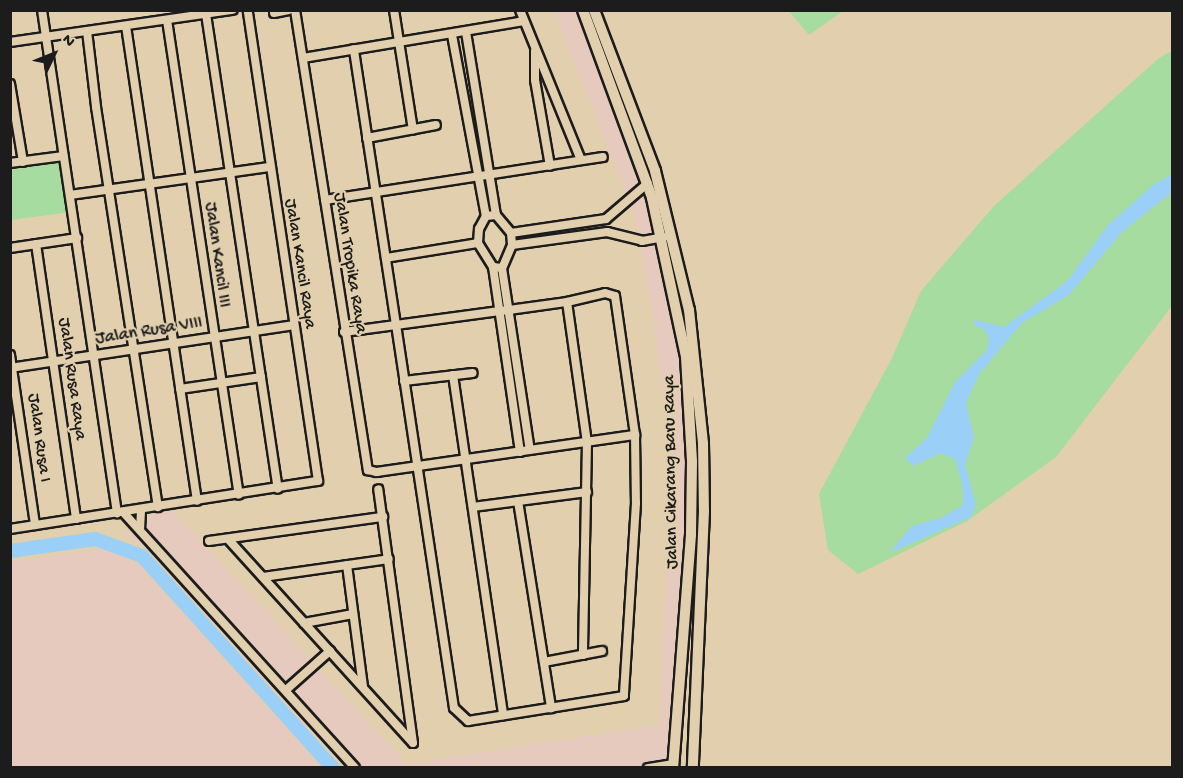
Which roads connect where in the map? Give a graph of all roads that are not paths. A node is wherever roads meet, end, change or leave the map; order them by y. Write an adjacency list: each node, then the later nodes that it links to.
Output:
1 (42, 10): 18 (street)
2 (233, 10): 11 (street)
3 (248, 10): 34 (street, Jalan Kancil Raya)
4 (290, 10): 10 (street)
5 (296, 10): 23 (street, Jalan Tropika Raya)
6 (394, 10): 20 (street)
7 (519, 10): 13 (street)
8 (584, 10): 39 (main road, Jalan Cikarang Baru Raya)
9 (594, 10): 44 (main road, Jalan Cikarang Baru Raya)
10 (274, 13)
11 (206, 14): 12 (street); 35 (street)
12 (167, 20): 14 (street); 38 (street, Jalan Kancil III)
13 (524, 21): 16 (street); 22 (street)
14 (126, 26): 15 (street); 40 (street)
15 (87, 31): 18 (street); 41 (street)
16 (466, 32): 17 (street); 36 (street)
17 (452, 35): 20 (street); 37 (street)
18 (46, 37): 19 (street); 28 (street)
19 (10, 42)
20 (399, 42): 21 (street); 26 (street)
21 (354, 49): 23 (street); 27 (street)
22 (535, 50): 30 (street); 33 (street)
23 (303, 58): 45 (street, Jalan Tropika Raya)
24 (10, 84): 31 (street)
25 (436, 125): 26 (street)
26 (413, 129): 27 (street)
27 (367, 138): 42 (street)
28 (64, 156): 31 (street); 43 (street)
29 (603, 157): 30 (street)
30 (581, 160): 33 (street)
31 (23, 162): 32 (street)
32 (10, 163)
33 (550, 165): 36 (street)
34 (269, 167): 35 (street); 62 (street, Jalan Kancil Raya)
35 (230, 172): 38 (street); 63 (street)
36 (490, 174): 37 (street); 46 (street)
37 (479, 176): 42 (street); 47 (street)
38 (190, 178): 40 (street); 65 (street, Jalan Kancil III)
39 (648, 183): 44 (main road, Jalan Cikarang Baru Raya); 48 (street)
40 (150, 184): 41 (street); 66 (street)
41 (109, 189): 43 (street); 67 (street)
42 (375, 192): 45 (street); 57 (street)
43 (69, 195): 52 (street)
44 (657, 196): 51 (main road, Jalan Cikarang Baru Raya)
45 (325, 200): 64 (street, Jalan Tropika Raya)
46 (496, 215): 47 (street); 50 (street)
47 (486, 216): 53 (street)
48 (606, 219): 49 (street); 50 (street)
49 (608, 232): 51 (street); 55 (street)
50 (510, 233): 55 (street)
51 (668, 236): 115 (main road, Jalan Cikarang Baru Raya); 118 (main road, Jalan Cikarang Baru Raya)
52 (77, 238): 54 (street); 69 (street)
53 (478, 243): 57 (street); 58 (street)
54 (36, 244): 56 (street); 70 (street, Jalan Rusa Raya)
55 (512, 245): 58 (street)
56 (10, 248)
57 (386, 258): 61 (street)
58 (498, 267): 60 (street)
59 (567, 302): 60 (street); 79 (street); 80 (street)
60 (504, 310): 61 (street); 81 (street); 82 (street)
61 (396, 325): 64 (street); 75 (street)
62 (293, 326): 63 (street, Jalan Rusa VIII); 85 (street, Jalan Kancil Raya)
63 (254, 331): 65 (street, Jalan Rusa VIII); 74 (street)
64 (344, 332): 84 (street, Jalan Tropika Raya)
65 (214, 336): 66 (street, Jalan Rusa VIII); 76 (street, Jalan Kancil III)
66 (173, 342): 67 (street, Jalan Rusa VIII); 77 (street)
67 (134, 350): 69 (street, Jalan Rusa VIII); 91 (street)
68 (10, 355): 71 (street, Jalan Rusa I)
69 (94, 356): 70 (street, Jalan Rusa VIII); 94 (street)
70 (53, 362): 71 (street, Jalan Rusa VIII); 96 (street, Jalan Rusa Raya)
71 (12, 368): 78 (street, Jalan Rusa I)
72 (473, 373): 73 (street)
73 (453, 375): 75 (street); 83 (street)
74 (261, 377): 76 (street); 85 (street)
75 (404, 381): 84 (street)
76 (221, 383): 77 (street); 88 (street, Jalan Kancil III)
77 (180, 389): 89 (street)
78 (14, 404): 97 (street, Jalan Rusa I)
79 (635, 435): 80 (street); 113 (street)
80 (587, 442): 81 (street); 87 (street)
81 (530, 450): 82 (street)
82 (520, 452): 83 (street)
83 (466, 460): 84 (street); 92 (street)
84 (417, 466): 114 (street)
85 (278, 489): 88 (street)
86 (378, 489): 95 (street)
87 (587, 492): 90 (street); 109 (street)
88 (239, 495): 89 (street)
89 (197, 501): 91 (street)
90 (518, 501): 92 (street); 110 (street)
91 (158, 507): 93 (street)
92 (473, 507): 114 (street)
93 (141, 509): 94 (street); 99 (street)
94 (120, 512): 96 (street); 99 (street)
95 (382, 517): 100 (street); 102 (street)
96 (76, 519): 97 (street)
97 (35, 525): 98 (street)
98 (10, 529)
99 (140, 530): 112 (street)
100 (228, 538): 101 (street); 104 (street)
101 (209, 541)
102 (389, 559): 103 (street); 111 (street)
103 (347, 565): 104 (street); 105 (street)
104 (263, 577): 106 (street)
105 (353, 614): 106 (street); 111 (street)
106 (304, 622): 107 (street)
107 (330, 651): 111 (street); 112 (street)
108 (602, 651): 109 (street)
109 (583, 655): 110 (street)
110 (544, 663): 113 (street)
111 (363, 687)
112 (286, 690): 116 (street)
113 (551, 708): 114 (street)
114 (503, 715)
115 (673, 766): 117 (street)
116 (355, 768)
117 (648, 768)
118 (693, 768)

